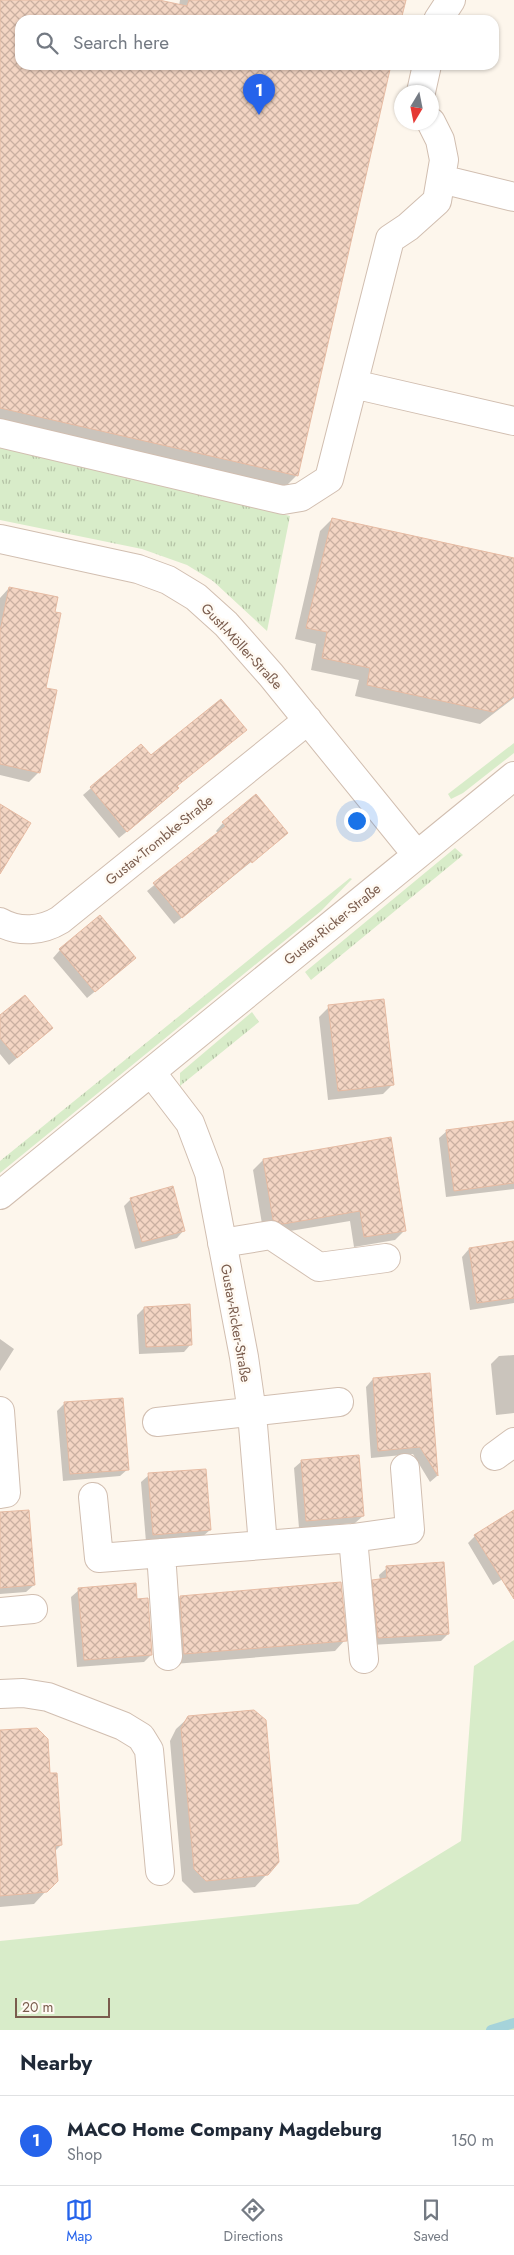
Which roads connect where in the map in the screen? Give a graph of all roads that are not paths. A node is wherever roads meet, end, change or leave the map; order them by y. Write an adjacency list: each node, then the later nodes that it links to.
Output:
1 (451, 0): 2 (street)
2 (441, 15)
3 (427, 70): 4 (street)
4 (423, 85)
5 (435, 130): 6 (street)
6 (441, 180): 7 (street); 8 (street)
7 (514, 197)
8 (353, 384): 9 (street); 10 (street)
9 (514, 421)
10 (0, 433)
11 (0, 539): 12 (street, Gustl-Möller-Straße)
12 (308, 720): 14 (street, Gustl-Möller-Straße); 15 (street, Gustav-Trombke-Straße)
13 (514, 776): 14 (street, Gustav-Ricker-Straße)
14 (418, 855): 16 (street, Gustav-Ricker-Straße)
15 (0, 922)
16 (151, 1072): 17 (street, Gustav-Ricker-Straße); 18 (street, Gustav-Ricker-Straße)
17 (0, 1194)
18 (222, 1243): 19 (street); 22 (street, Gustav-Ricker-Straße)
19 (386, 1258)
20 (339, 1402): 22 (street)
21 (0, 1411): 25 (street)
22 (252, 1413): 23 (street); 28 (street, Gustav-Ricker-Straße)
23 (157, 1422)
24 (405, 1468): 27 (street)
25 (0, 1494)
26 (93, 1496): 29 (street)
27 (353, 1538): 28 (street); 33 (street)
28 (263, 1545): 29 (street)
29 (161, 1553): 32 (street)
30 (33, 1609): 31 (street)
31 (0, 1612)
32 (168, 1656)
33 (364, 1659)
34 (0, 1694): 35 (street)
35 (160, 1871)

